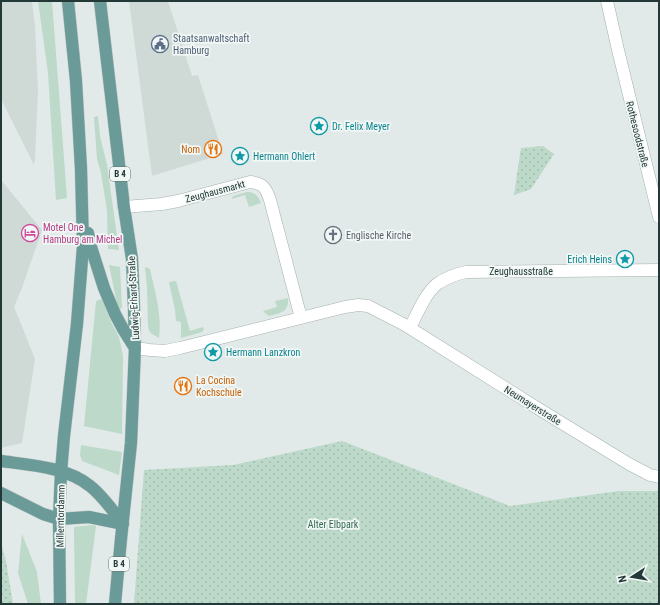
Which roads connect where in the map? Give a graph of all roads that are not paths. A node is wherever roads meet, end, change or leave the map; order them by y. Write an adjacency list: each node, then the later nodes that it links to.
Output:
1 (68, 1): 4 (main road)
2 (100, 1): 5 (main road, Ludwig-Erhard-Straße / B 4)
3 (607, 1): 6 (street, Rothesoodstraße)
4 (82, 206): 10 (main road); 12 (main road)
5 (124, 207): 8 (street, Zeughausmarkt); 10 (main road, Ludwig-Erhard-Straße / B 4)
6 (659, 217)
7 (659, 270): 9 (street, Zeughausstraße)
8 (301, 318): 9 (street); 10 (street)
9 (410, 328): 13 (street, Neumayerstraße)
10 (135, 348): 16 (main road, Ludwig-Erhard-Straße / B 4)
11 (1, 461): 12 (main road)
12 (61, 472): 15 (main road, Millerntordamm); 16 (main road, Millerntordamm)
13 (659, 477)
14 (1, 493): 15 (main road)
15 (59, 519): 16 (main road); 17 (main road, Millerntordamm)
16 (123, 524): 18 (main road, B 4)
17 (60, 604)
18 (115, 604)

